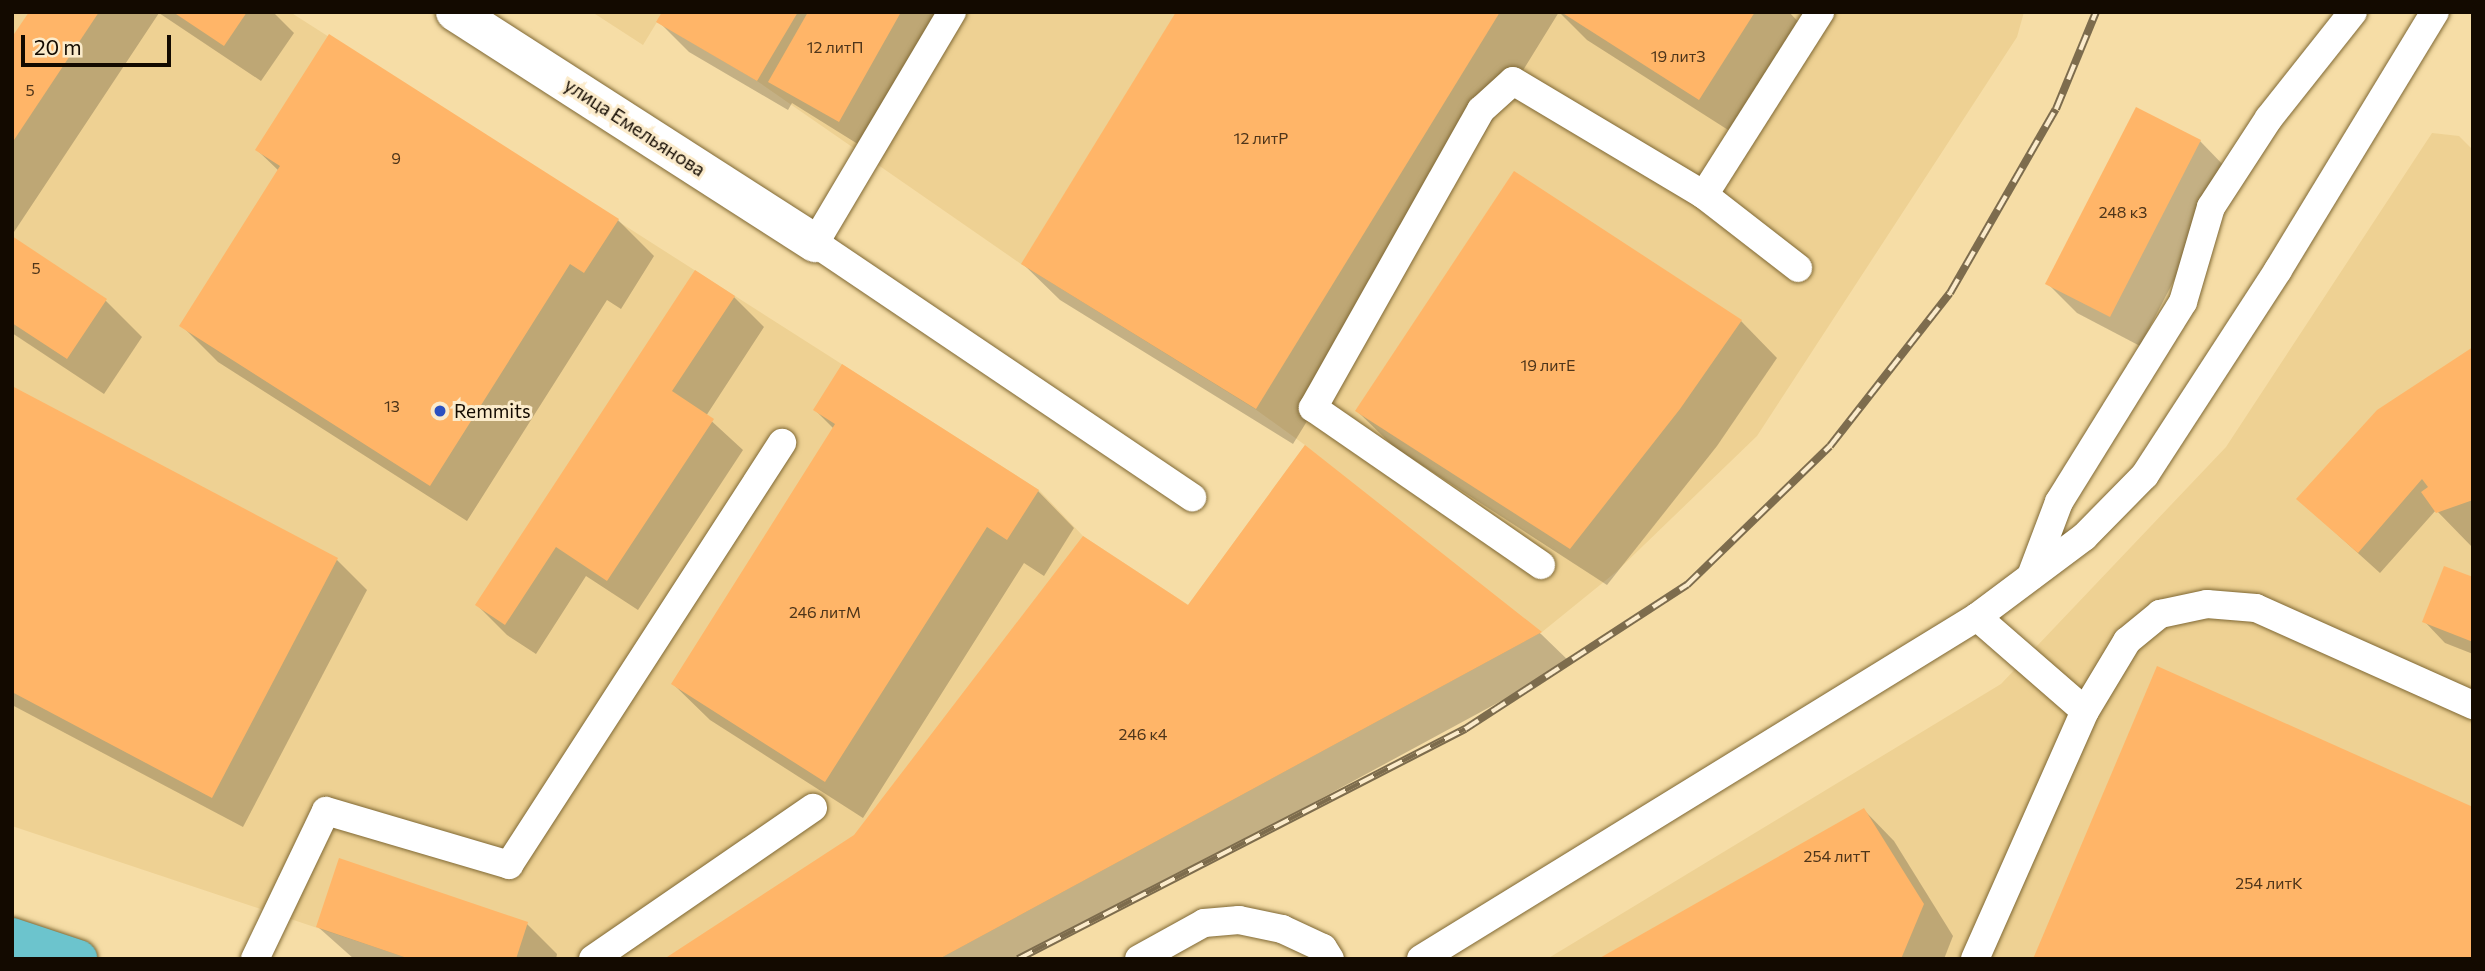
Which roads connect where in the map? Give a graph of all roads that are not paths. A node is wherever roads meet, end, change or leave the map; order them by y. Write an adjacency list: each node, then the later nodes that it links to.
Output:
1 (455, 12): 7 (street, улица Емельянова)
2 (953, 12): 7 (lane)
3 (1821, 12): 6 (lane)
4 (2353, 12): 12 (lane)
5 (2435, 12): 12 (lane)
6 (1704, 195): 8 (lane); 11 (lane)
7 (815, 243): 10 (lane)
8 (1798, 268)
9 (782, 443): 19 (lane)
10 (1192, 497)
11 (1541, 565)
12 (2032, 576): 13 (lane)
13 (1977, 617): 15 (lane); 23 (lane)
14 (2473, 705): 15 (lane)
15 (2085, 711): 24 (lane)
16 (813, 808): 20 (lane)
17 (12, 937): 18 (main road)
18 (78, 959)
19 (255, 959)
20 (593, 959)
21 (1139, 959): 22 (lane)
22 (1330, 959)
23 (1421, 959)
24 (1975, 959)

